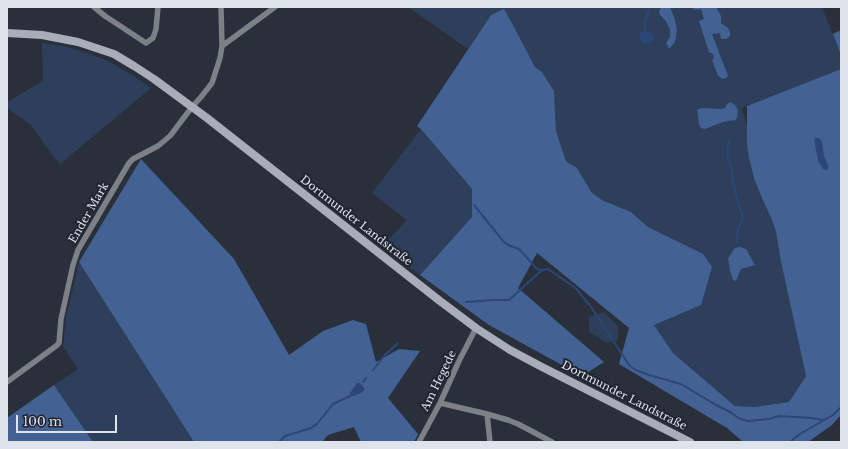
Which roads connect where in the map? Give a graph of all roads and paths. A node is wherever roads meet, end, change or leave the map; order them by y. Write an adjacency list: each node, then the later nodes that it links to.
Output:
1 (94, 7): 2 (street)
2 (158, 7)
3 (221, 7): 6 (street, Ender Mark)
4 (275, 7): 6 (street)
5 (7, 33): 7 (main road, Dortmunder Landstraße)
6 (222, 46): 7 (street, Ender Mark)
7 (192, 107): 8 (main road, Dortmunder Landstraße); 9 (street, Ender Mark)
8 (476, 328): 10 (street, Am Hegede); 15 (main road, Dortmunder Landstraße)
9 (7, 382)
10 (440, 403): 11 (street); 12 (street, Am Hegede)
11 (487, 414): 13 (street); 14 (street)
12 (419, 442)
13 (490, 442)
14 (552, 442)
15 (690, 442)

